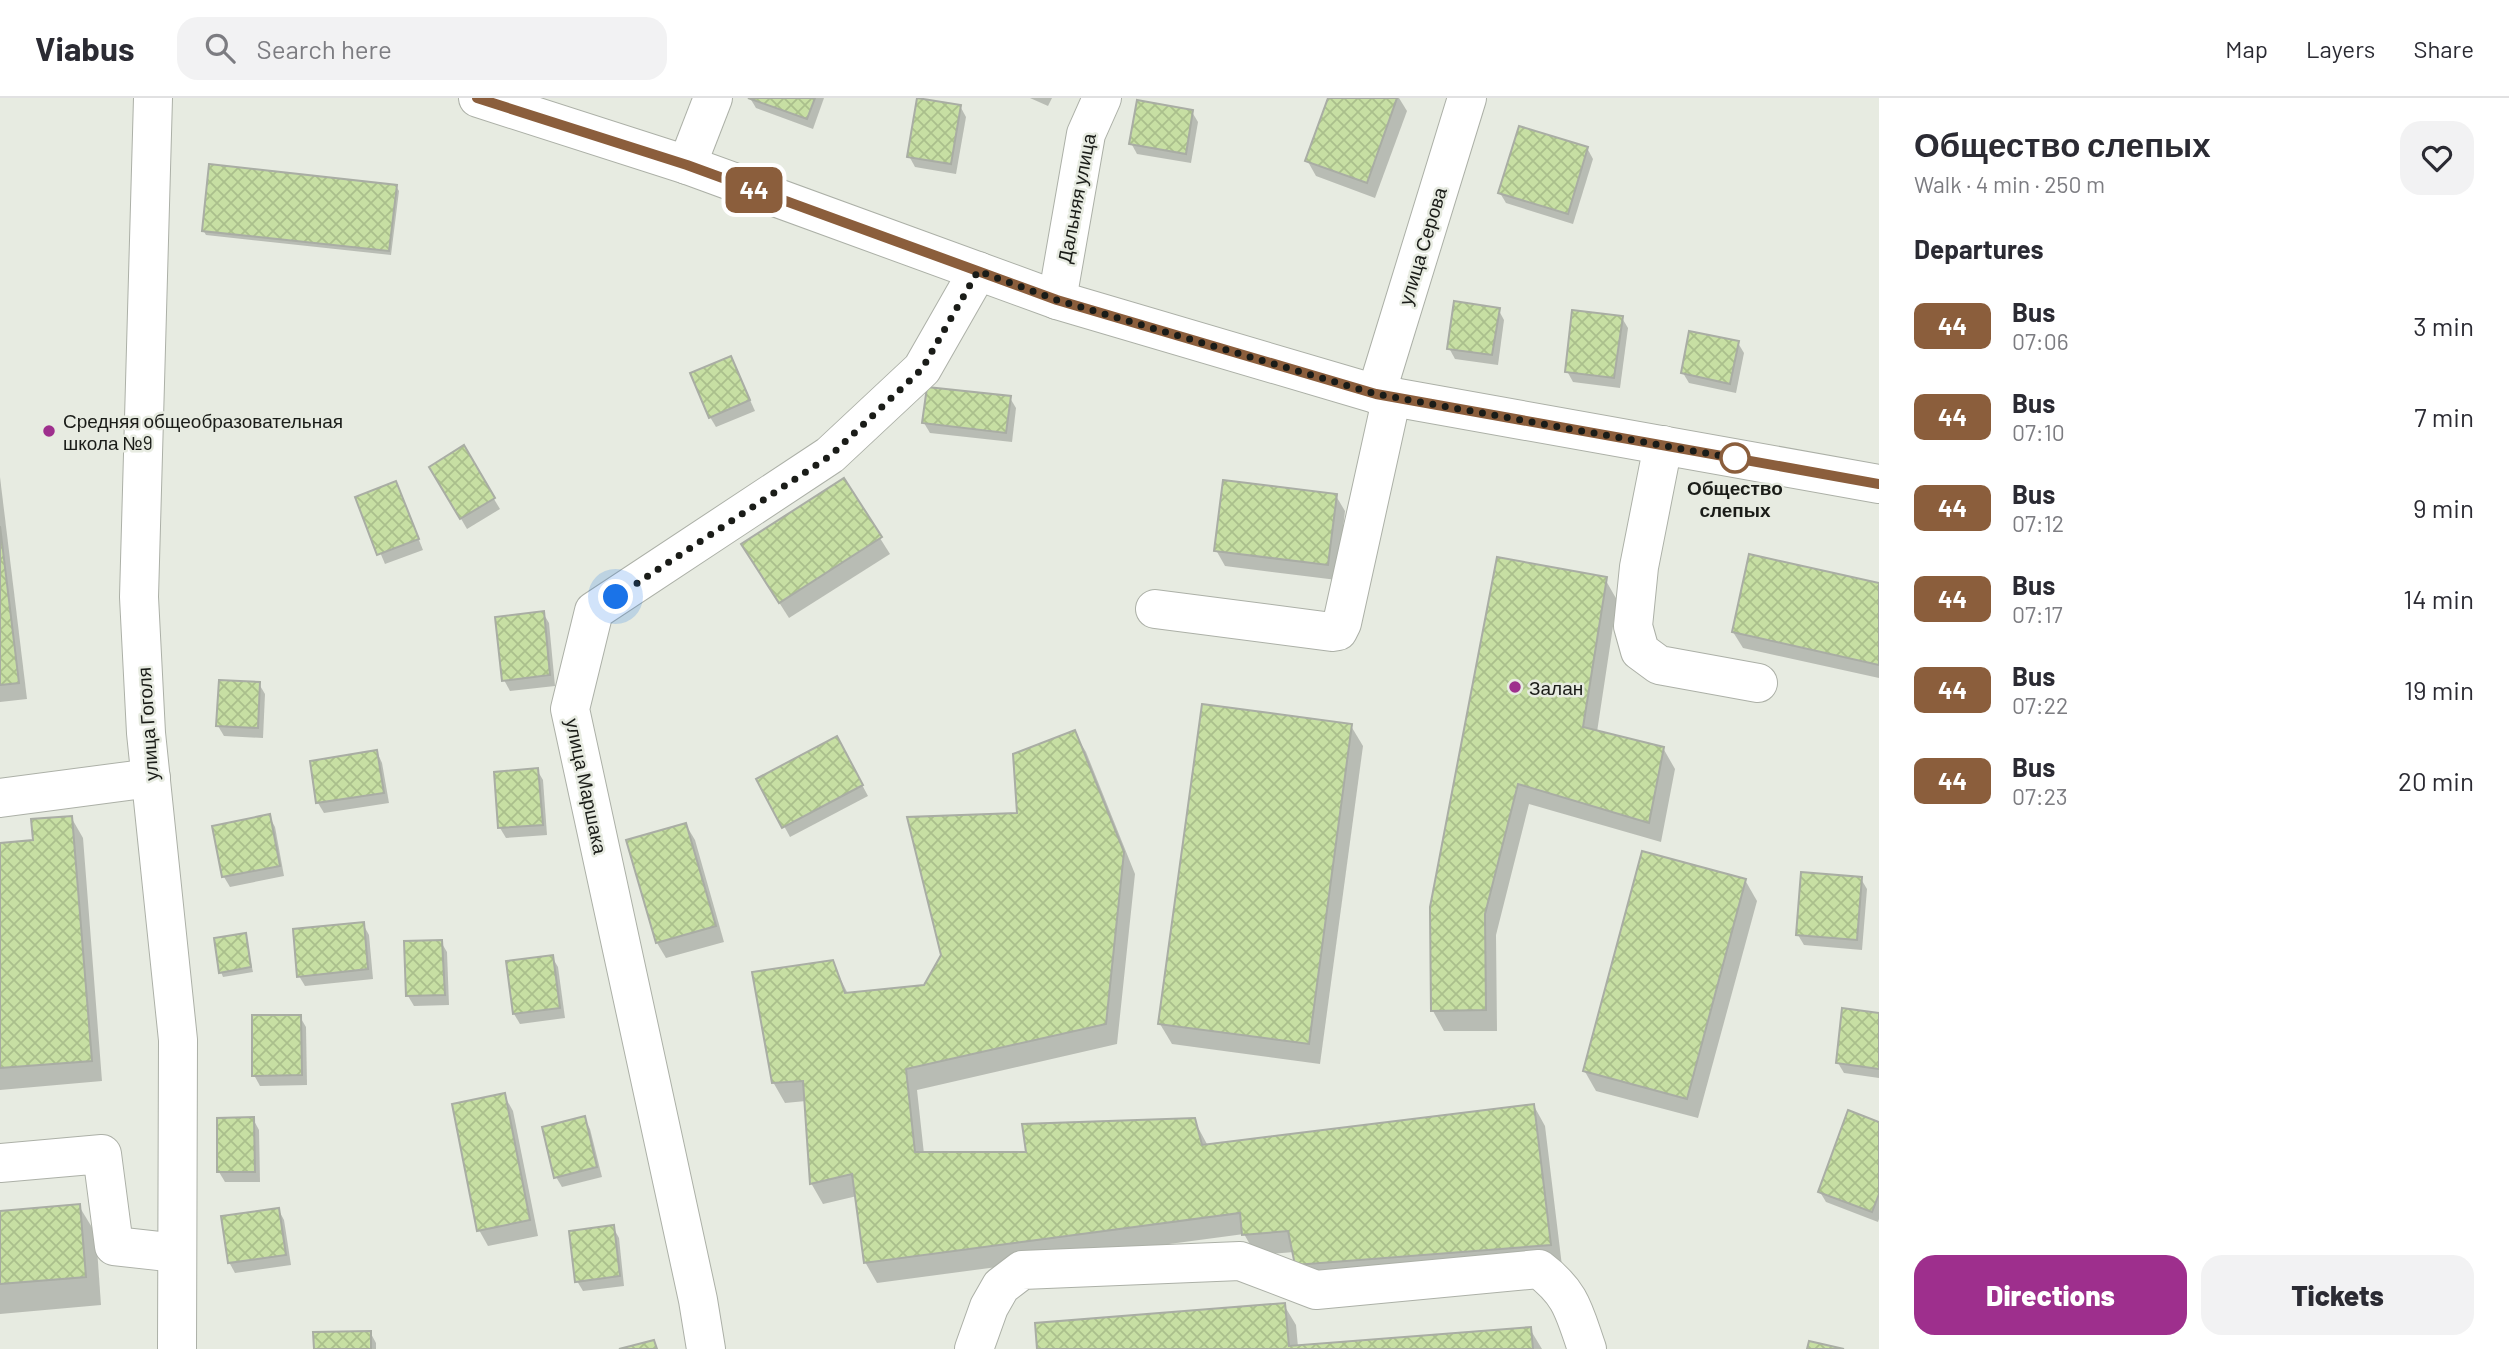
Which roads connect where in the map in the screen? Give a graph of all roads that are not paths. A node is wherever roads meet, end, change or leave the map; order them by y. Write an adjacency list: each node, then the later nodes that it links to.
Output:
1 (153, 98): 14 (street, улица Гоголя)
2 (713, 98): 6 (street)
3 (1102, 98): 8 (street, Дальняя улица)
4 (1468, 98): 9 (street, улица Серова)
5 (483, 99): 6 (street)
6 (687, 165): 7 (street)
7 (978, 271): 8 (street); 19 (street, улица Маршака)
8 (1057, 300): 9 (street)
9 (1384, 395): 10 (street); 12 (street, улица Серова)
10 (1663, 445): 11 (street); 13 (street)
11 (1879, 484)
12 (1155, 609)
13 (1758, 684)
14 (151, 778): 15 (street); 17 (street, улица Гоголя)
15 (0, 799)
16 (0, 1163): 17 (street)
17 (177, 1253): 18 (street, улица Гоголя)
18 (177, 1349)
19 (706, 1349)
20 (974, 1349): 21 (street)
21 (1587, 1349)

